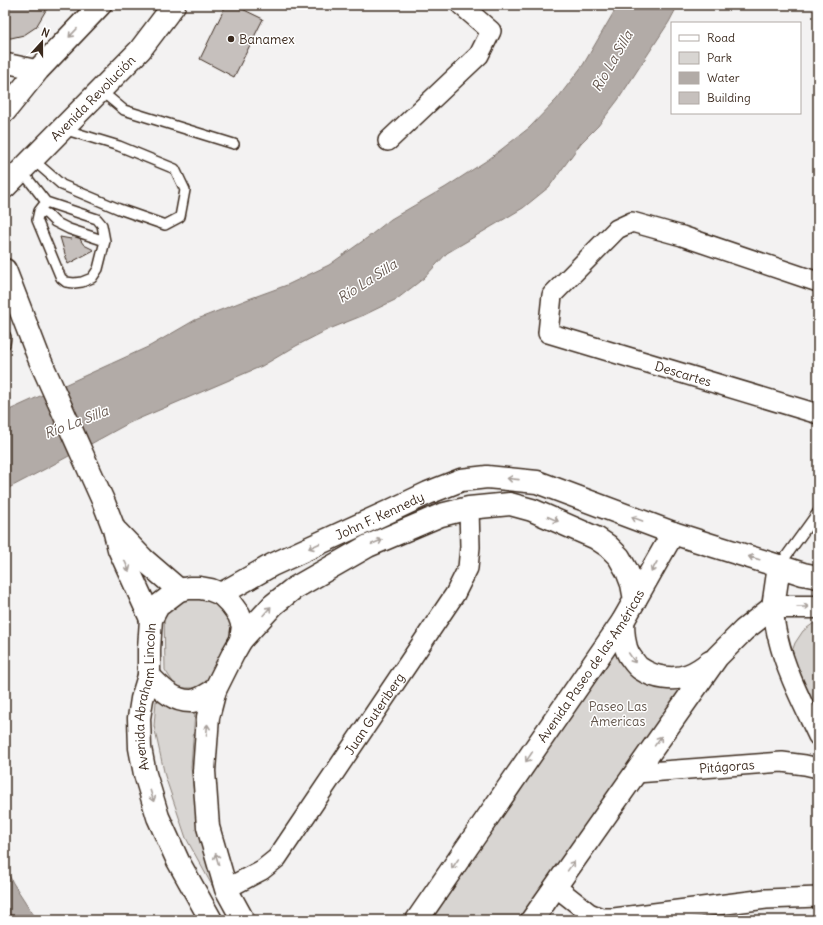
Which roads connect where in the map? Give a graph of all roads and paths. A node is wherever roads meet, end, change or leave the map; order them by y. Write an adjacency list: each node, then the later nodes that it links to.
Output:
1 (100, 5): 6 (street, one-way to 6)
2 (174, 5): 4 (street, Avenida Revolución)
3 (461, 5): 10 (street)
4 (160, 14): 7 (street, Avenida Revolución)
5 (5, 63): 6 (street)
6 (38, 70): 8 (street)
7 (100, 90): 9 (street, Avenida Revolución); 11 (lane)
8 (5, 111)
9 (62, 129): 12 (street, Avenida Revolución); 12 (lane)
10 (388, 141)
11 (234, 144)
12 (26, 165): 13 (street, Avenida Revolución); 14 (lane)
13 (5, 187)
14 (46, 202): 15 (lane); 16 (lane)
15 (39, 211): 16 (lane); 16 (lane)
16 (105, 241)
17 (7, 280): 24 (street)
18 (818, 282): 21 (street, Descartes)
19 (5, 335): 20 (lane)
20 (5, 344)
21 (818, 414)
22 (469, 508): 30 (street, John F. Kennedy, one-way to 30); 35 (street, John F. Kennedy, one-way to 22); 43 (street, Juan Guteriberg)
23 (818, 512): 26 (lane)
24 (114, 529): 28 (street); 33 (street, one-way to 33)
25 (673, 532): 26 (street, one-way to 25); 29 (street, John F. Kennedy, one-way to 29); 30 (street, Avenida Paseo de las Américas, one-way to 30)
26 (779, 566): 27 (street); 31 (street)
27 (818, 577)
28 (179, 590): 29 (street); 33 (street, Avenida Abraham Lincoln)
29 (221, 594): 35 (street)
30 (635, 600): 34 (street, Avenida Paseo de las Américas)
31 (773, 607): 32 (street, one-way to 32); 36 (street); 39 (street)
32 (818, 607)
33 (150, 619): 37 (street, Avenida Abraham Lincoln)
34 (623, 621): 36 (street, one-way to 36); 47 (street, Avenida Paseo de las Américas, one-way to 47)
35 (241, 640): 38 (street)
36 (717, 657): 41 (street, one-way to 36)
37 (149, 676): 38 (street); 45 (street, Avenida Abraham Lincoln, one-way to 45)
38 (215, 690): 43 (street, one-way to 38)
39 (818, 736)
40 (818, 768): 41 (street, Pitágoras)
41 (636, 773): 42 (street, one-way to 41)
42 (556, 887): 44 (street); 48 (street)
43 (226, 889): 46 (street)
44 (818, 897)
45 (211, 920)
46 (243, 920)
47 (417, 920)
48 (532, 920)

